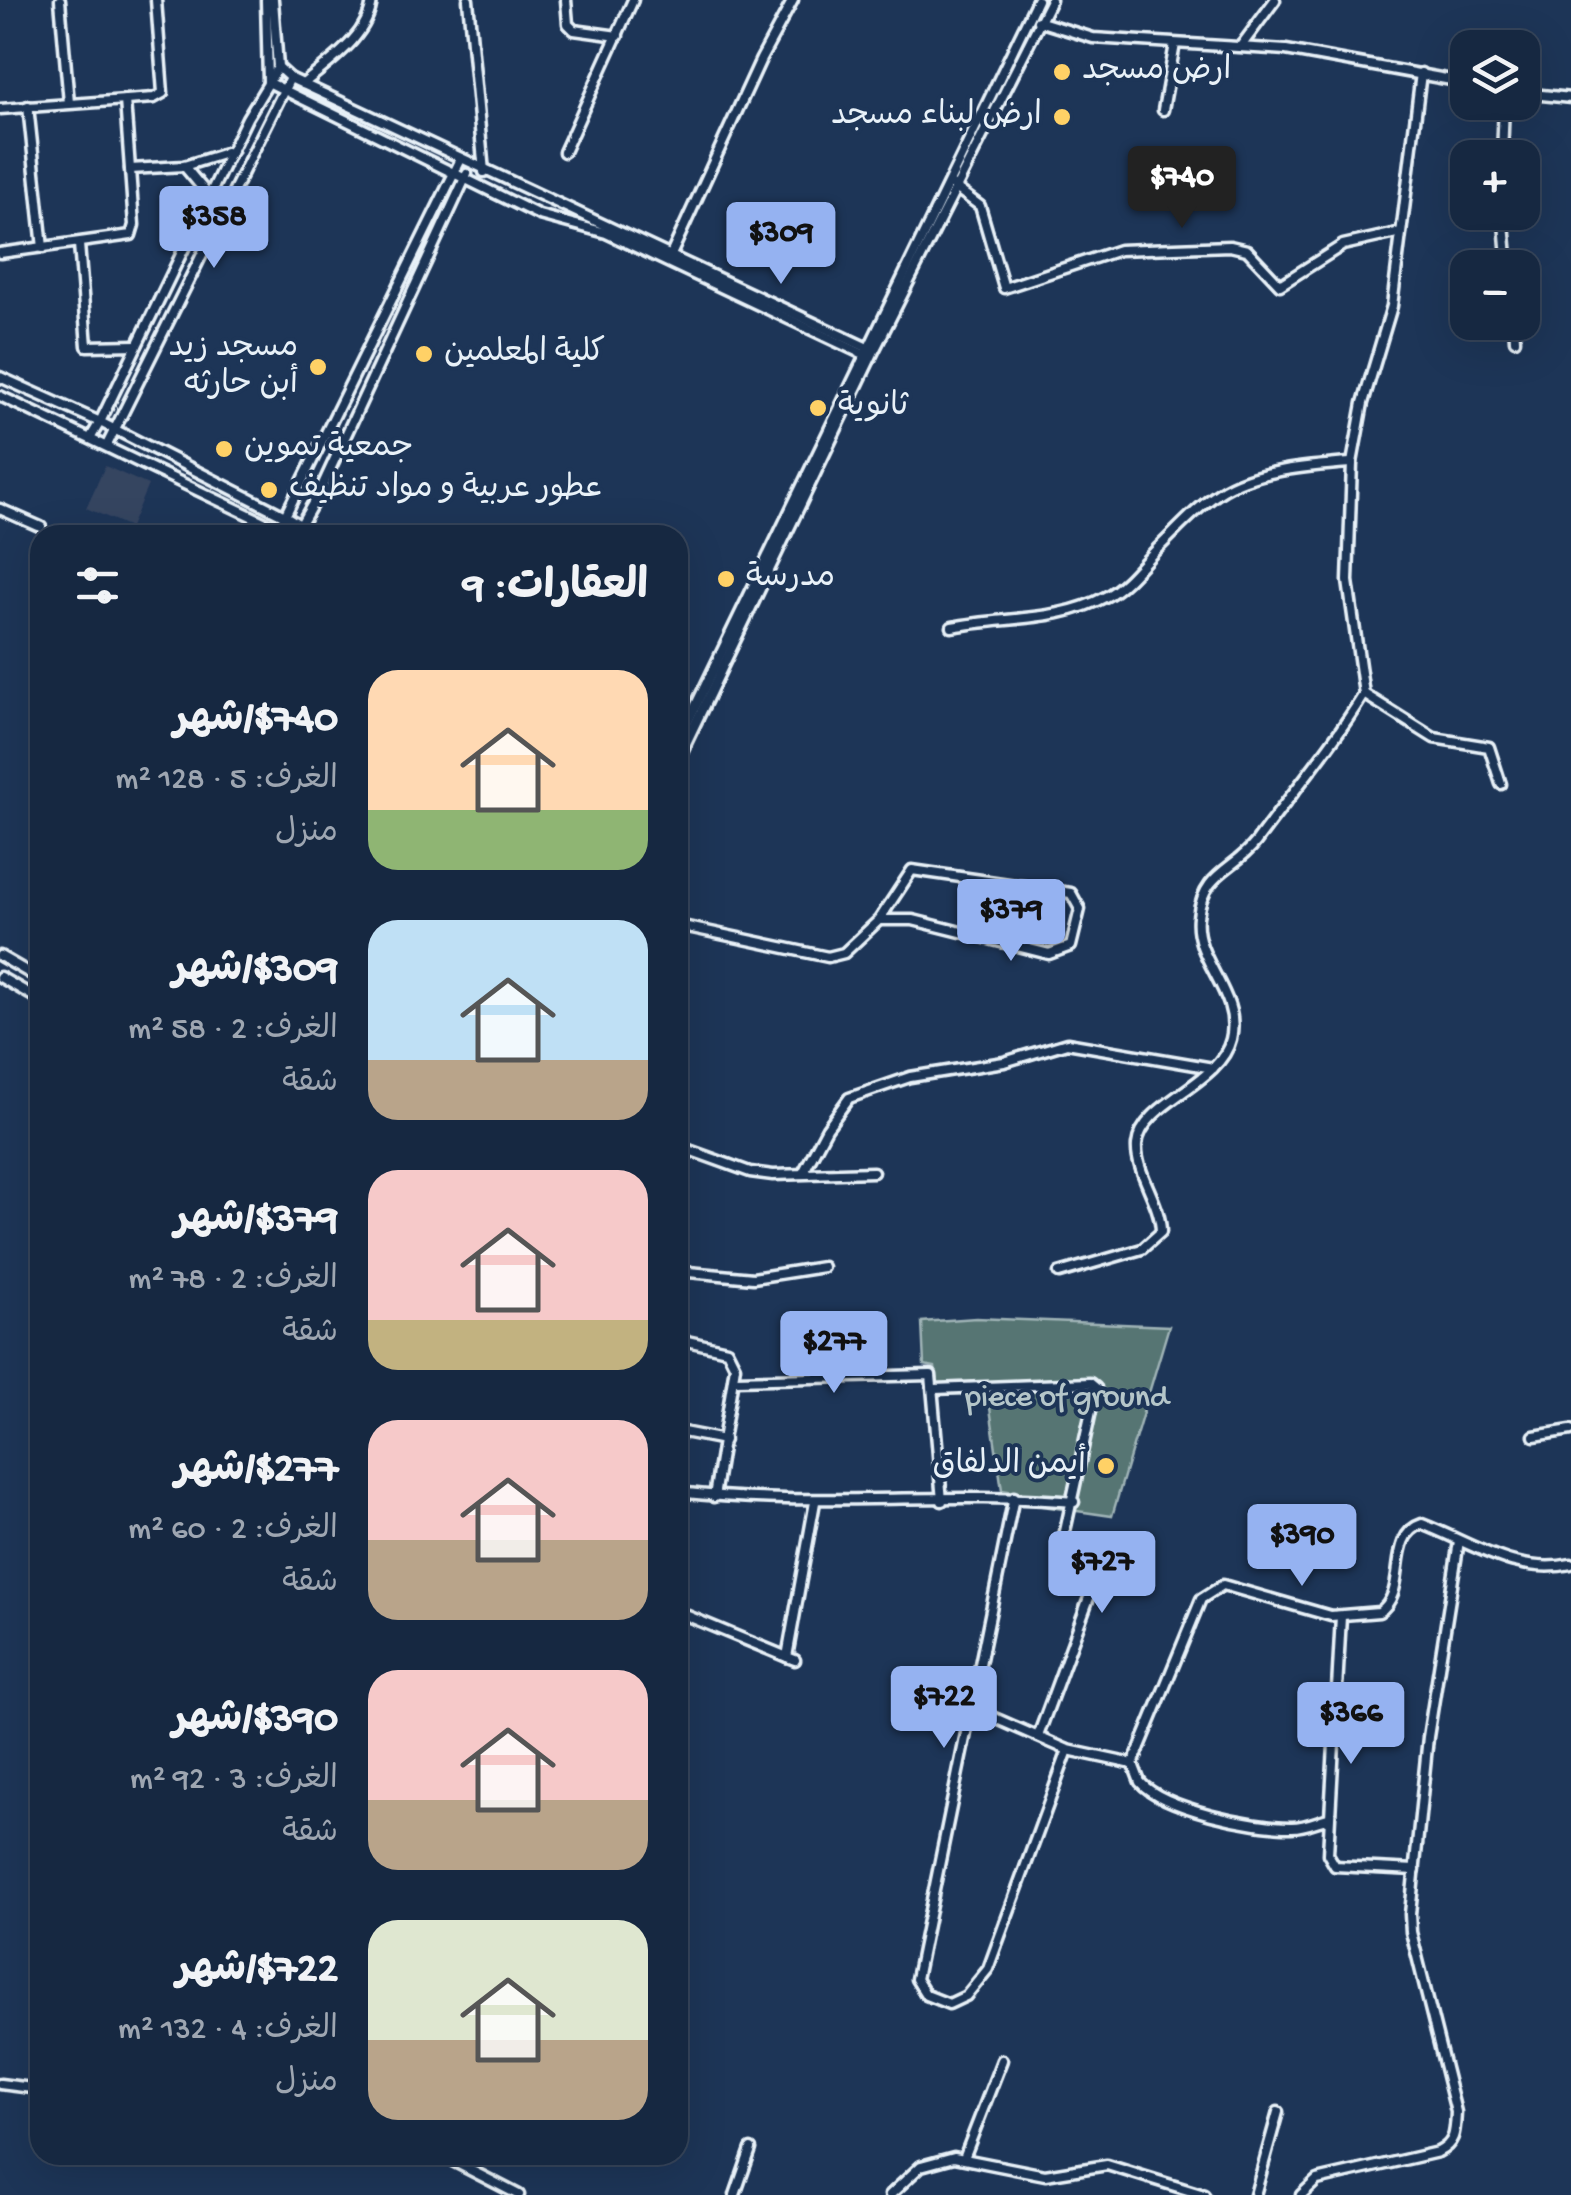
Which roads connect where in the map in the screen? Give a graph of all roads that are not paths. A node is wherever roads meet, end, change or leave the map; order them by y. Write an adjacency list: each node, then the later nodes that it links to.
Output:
1 (60, 0): 28 (street)
2 (156, 0): 27 (street)
3 (266, 0): 22 (street)
4 (274, 0): 18 (street)
5 (372, 0): 23 (street)
6 (468, 0): 38 (street)
7 (566, 0): 15 (street)
8 (634, 0): 15 (street)
9 (794, 0): 48 (street)
10 (1037, 0): 13 (street)
11 (1051, 0): 14 (street)
12 (1276, 0): 17 (street)
13 (1029, 16): 14 (street); 41 (street)
14 (1041, 22): 16 (street); 42 (street)
15 (618, 36): 33 (street)
16 (1175, 44): 17 (street); 31 (street)
17 (1241, 46): 19 (street)
18 (278, 66): 20 (street); 22 (street)
19 (1422, 72): 21 (street); 44 (street)
20 (290, 78): 23 (street); 24 (street)
21 (1450, 79)
22 (268, 82): 24 (street); 32 (street)
23 (303, 84): 34 (street)
24 (281, 92): 39 (street); 54 (street)
25 (1540, 94): 26 (street)
26 (1571, 98)
27 (125, 100): 28 (street); 37 (street)
28 (69, 103): 29 (street)
29 (28, 106): 30 (street); 46 (street)
30 (0, 108)
31 (1163, 110)
32 (232, 151): 35 (street); 43 (street)
33 (564, 152)
34 (460, 161): 36 (street); 39 (street)
35 (184, 166): 37 (street); 43 (street)
36 (470, 166): 38 (street); 40 (street)
37 (130, 169): 45 (street)
38 (484, 172): 48 (street)
39 (454, 174): 40 (street); 59 (street)
40 (464, 179): 48 (street); 63 (street)
41 (946, 181): 42 (street); 50 (street)
42 (955, 187): 44 (street); 50 (street)
43 (209, 196): 49 (street)
44 (1401, 232): 57 (street)
45 (79, 244): 46 (street); 49 (street)
46 (43, 248): 47 (street)
47 (0, 253)
48 (670, 258): 50 (street)
49 (137, 345): 53 (street)
50 (869, 353): 66 (street); 67 (street)
51 (0, 377): 53 (street)
52 (0, 396): 55 (street)
53 (100, 422): 54 (street); 55 (street)
54 (114, 431): 56 (street); 59 (street)
55 (91, 438): 56 (street)
56 (107, 446): 61 (street)
57 (1352, 463): 64 (street); 65 (street)
58 (0, 509): 60 (street)
59 (285, 516): 62 (street); 63 (street)
60 (39, 525)
61 (263, 525)
62 (280, 525)
63 (300, 525)
64 (952, 627)
65 (1364, 694): 68 (street); 75 (street)
66 (688, 722)
67 (688, 739)
68 (1502, 784)
69 (879, 920): 69 (street); 70 (street)
70 (688, 928)
71 (0, 956): 72 (street)
72 (30, 972)
73 (0, 976): 74 (street)
74 (30, 994)
75 (1213, 1068): 78 (street); 81 (street)
76 (688, 1150): 78 (street)
77 (872, 1172): 78 (street)
78 (803, 1173)
79 (824, 1267): 80 (street)
80 (688, 1272)
81 (1060, 1273)
82 (688, 1340): 83 (street)
83 (736, 1380): 84 (street); 88 (street)
84 (935, 1389): 92 (street); 94 (street)
85 (1571, 1430): 87 (street)
86 (688, 1433): 88 (street)
87 (1534, 1436)
88 (724, 1440): 90 (street)
89 (688, 1493): 90 (street)
90 (714, 1497): 93 (street)
91 (1014, 1497): 92 (street); 94 (street); 99 (street)
92 (942, 1500): 93 (street)
93 (815, 1502): 97 (street)
94 (1074, 1502): 100 (street)
95 (1459, 1541): 96 (street); 98 (street); 104 (street)
96 (1571, 1564)
97 (688, 1616)
98 (1341, 1616): 102 (street); 103 (street)
99 (974, 1708): 100 (street); 101 (street)
100 (1038, 1736): 101 (street)
101 (1068, 1750): 102 (street)
102 (1132, 1764): 103 (street)
103 (1329, 1818): 104 (street)
104 (1414, 1870): 117 (street)
105 (1002, 2060): 110 (street)
106 (0, 2084): 107 (street)
107 (30, 2088)
108 (1278, 2112): 116 (street)
109 (751, 2149): 113 (street)
110 (964, 2158): 114 (street); 115 (street)
111 (460, 2165): 112 (street)
112 (519, 2195)
113 (735, 2195)
114 (890, 2195)
115 (1204, 2195)
116 (1255, 2195)
117 (1302, 2195)

